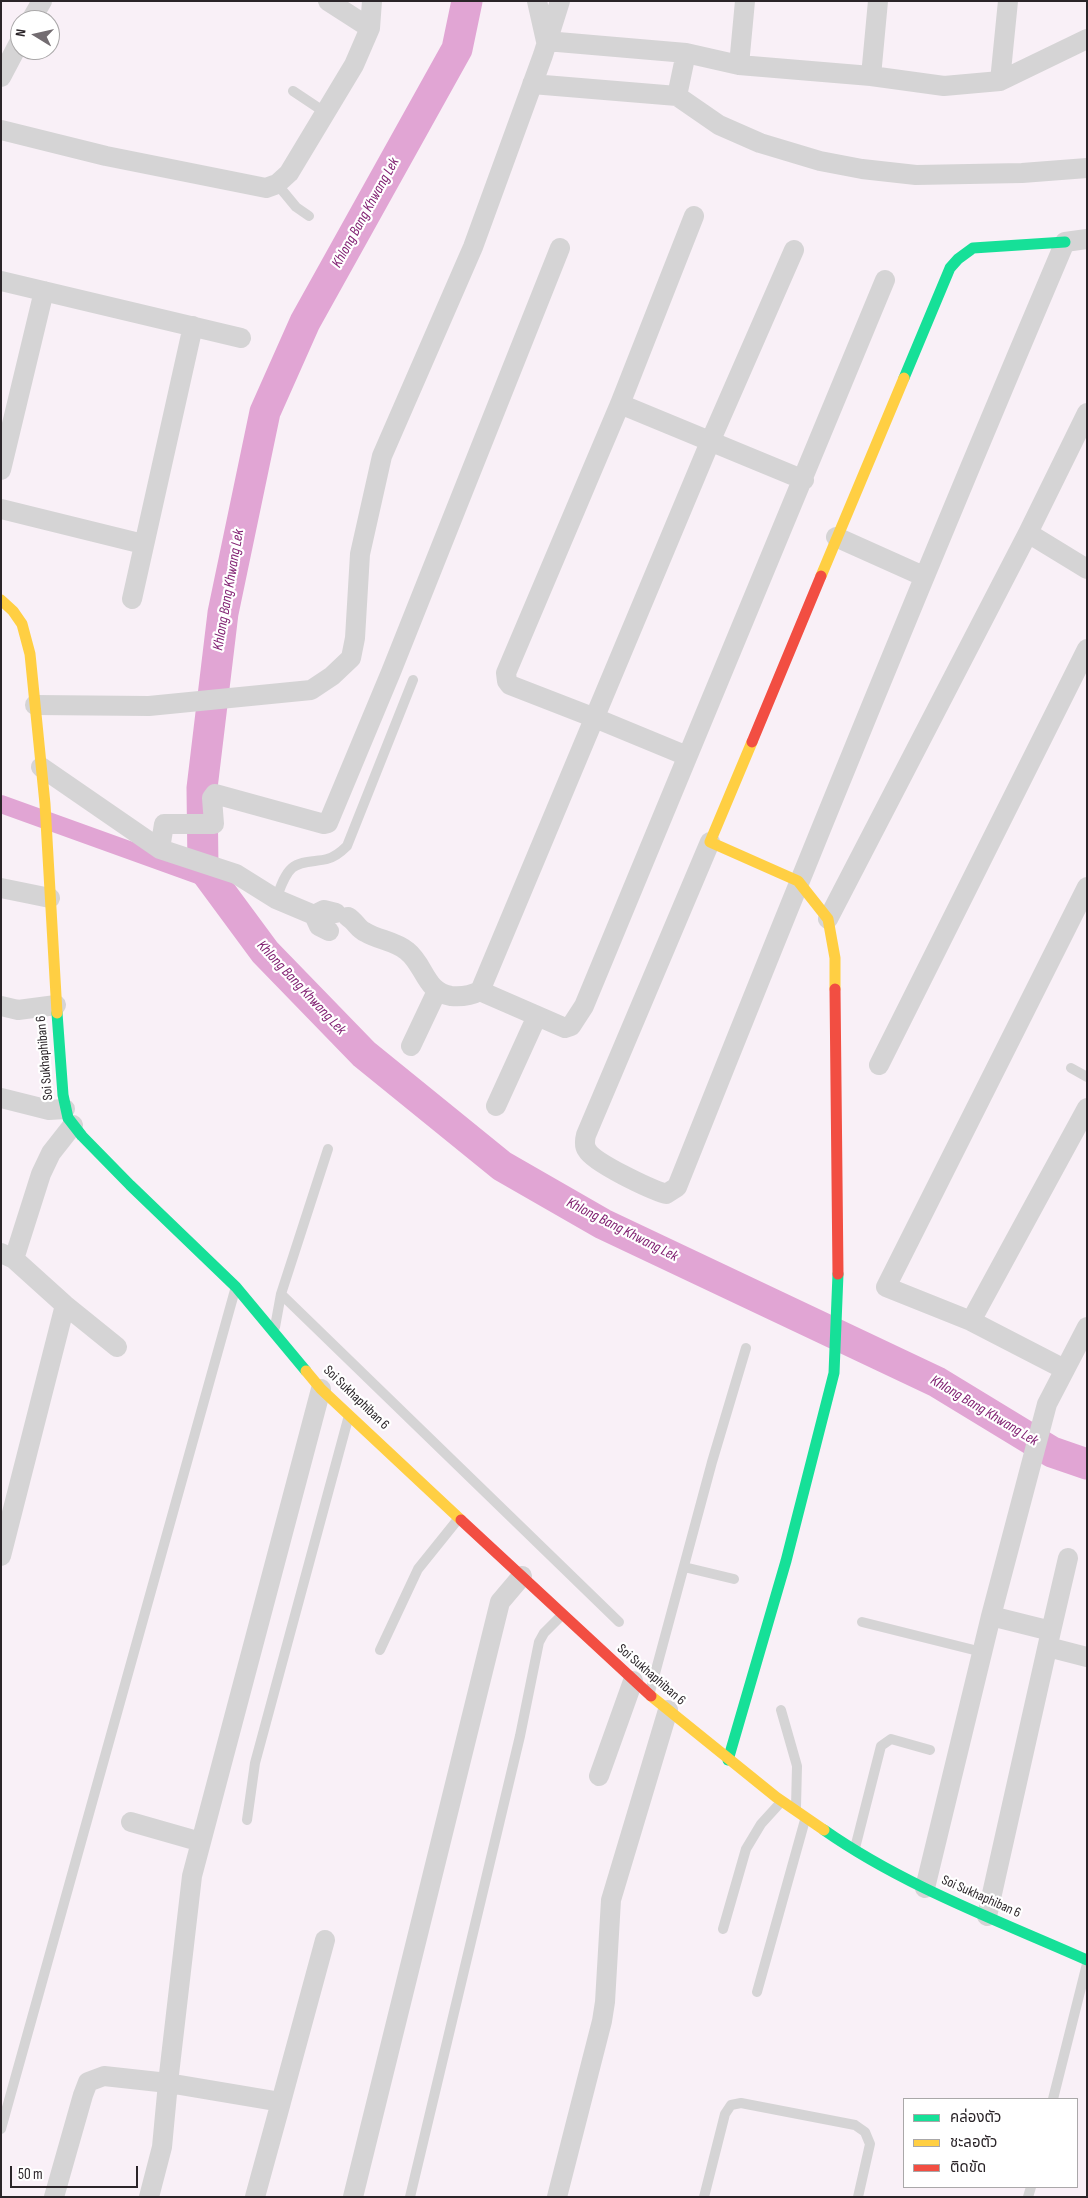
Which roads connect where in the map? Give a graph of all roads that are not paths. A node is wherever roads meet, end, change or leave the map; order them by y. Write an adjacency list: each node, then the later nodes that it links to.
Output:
1 (328, 1): 8 (street)
2 (372, 1): 8 (street)
3 (537, 1): 10 (street)
4 (560, 1): 10 (street)
5 (744, 1): 13 (street)
6 (878, 1): 14 (street)
7 (1008, 1): 16 (street)
8 (370, 28): 20 (street)
9 (1087, 39): 16 (street)
10 (546, 41): 11 (street); 17 (street)
11 (686, 53): 13 (street); 19 (street)
12 (10, 60): 15 (street)
13 (739, 65): 14 (street)
14 (871, 76): 16 (street)
15 (1, 77)
16 (1000, 81)
17 (532, 84): 19 (street); 50 (street)
18 (294, 91): 20 (lane)
19 (677, 96): 22 (street)
20 (326, 114): 23 (street)
21 (1, 130): 23 (street)
22 (1087, 168)
23 (277, 184): 24 (lane)
24 (309, 216)
25 (694, 216): 35 (street)
26 (1087, 239): 27 (street)
27 (1065, 242): 42 (street); 45 (street)
28 (560, 248): 55 (street)
29 (794, 250): 37 (street)
30 (885, 280): 39 (street)
31 (1, 281): 32 (street)
32 (44, 291): 33 (street); 38 (street)
33 (192, 326): 34 (street); 43 (street)
34 (241, 338)
35 (620, 404): 37 (street); 51 (street)
36 (1087, 413): 41 (street)
37 (710, 442): 39 (street); 51 (street)
38 (1, 470)
39 (804, 480): 52 (street)
40 (1, 509): 43 (street)
41 (1028, 533): 44 (street); 61 (street)
42 (836, 537): 45 (street); 54 (street)
43 (143, 544): 46 (street)
44 (1087, 569)
45 (923, 576): 56 (street)
46 (132, 599)
47 (1, 600): 50 (street, Soi Sukhaphiban 6)
48 (1087, 649): 69 (street)
49 (413, 680): 60 (lane)
50 (35, 705): 53 (street, Soi Sukhaphiban 6)
51 (595, 718): 52 (street); 63 (street)
52 (687, 756): 67 (street)
53 (42, 773): 55 (street); 59 (street, Soi Sukhaphiban 6)
54 (710, 842): 56 (street); 56 (street)
55 (160, 849): 60 (street)
56 (798, 881): 61 (street)
57 (1087, 887): 62 (street)
58 (1, 888): 59 (street)
59 (50, 898): 65 (street, Soi Sukhaphiban 6)
60 (276, 899): 64 (street)
61 (828, 919): 108 (street)
62 (1079, 923): 81 (street)
63 (480, 991): 64 (street); 67 (street)
64 (437, 992): 68 (street)
65 (56, 1005): 66 (street); 75 (street, Soi Sukhaphiban 6)
66 (1, 1006)
67 (537, 1016): 73 (street)
68 (411, 1046)
69 (879, 1065)
70 (1072, 1068): 71 (lane)
71 (1087, 1077)
72 (1, 1098): 75 (street)
73 (496, 1106)
74 (1087, 1108): 81 (street)
75 (69, 1117): 77 (street); 78 (street, Soi Sukhaphiban 6)
76 (328, 1149): 79 (lane)
77 (8, 1256): 80 (street)
78 (236, 1287): 83 (street, Soi Sukhaphiban 6); 125 (lane)
79 (281, 1294): 83 (lane); 97 (lane)
80 (65, 1305): 84 (street); 90 (street)
81 (971, 1321): 86 (street)
82 (1087, 1327): 86 (street)
83 (273, 1332): 87 (street, Soi Sukhaphiban 6)
84 (117, 1348)
85 (746, 1348): 92 (lane)
86 (1064, 1369): 96 (street)
87 (321, 1388): 88 (street, Soi Sukhaphiban 6); 114 (street)
88 (350, 1414): 89 (street, Soi Sukhaphiban 6); 112 (lane)
89 (459, 1517): 93 (street, Soi Sukhaphiban 6); 100 (lane)
90 (1, 1556)
91 (1068, 1558): 99 (street)
92 (684, 1567): 94 (lane); 104 (lane)
93 (522, 1576): 95 (street, Soi Sukhaphiban 6); 129 (street)
94 (734, 1579)
95 (562, 1614): 103 (street, Soi Sukhaphiban 6); 130 (lane)
96 (991, 1616): 99 (street); 101 (street)
97 (619, 1622)
98 (862, 1622): 101 (lane)
99 (1049, 1639): 102 (street); 117 (street)
100 (380, 1650)
101 (982, 1652): 116 (street)
102 (1087, 1657)
103 (633, 1681): 104 (street, Soi Sukhaphiban 6); 109 (street)
104 (649, 1695): 105 (street, Soi Sukhaphiban 6)
105 (668, 1710): 108 (street, Soi Sukhaphiban 6); 131 (street)
106 (781, 1710): 111 (lane)
107 (930, 1750): 115 (lane)
108 (728, 1760): 110 (street, Soi Sukhaphiban 6)
109 (599, 1776)
110 (781, 1801): 111 (street, Soi Sukhaphiban 6); 118 (lane)
111 (800, 1814): 115 (street, Soi Sukhaphiban 6); 121 (lane)
112 (247, 1820)
113 (131, 1822): 114 (street)
114 (201, 1842): 122 (street)
115 (854, 1850): 116 (street, Soi Sukhaphiban 6)
116 (925, 1888): 117 (street, Soi Sukhaphiban 6)
117 (987, 1916): 120 (street, Soi Sukhaphiban 6)
118 (723, 1930)
119 (325, 1940): 124 (street)
120 (1087, 1962): 123 (lane)
121 (757, 1992)
122 (168, 2083): 124 (street); 126 (street); 127 (street)
123 (1053, 2098)
124 (281, 2102): 128 (street)
125 (1, 2129)
126 (54, 2197)
127 (149, 2197)
128 (255, 2197)
129 (353, 2197)
130 (410, 2197)
131 (556, 2197)
132 (704, 2197): 133 (lane)
133 (858, 2197)

